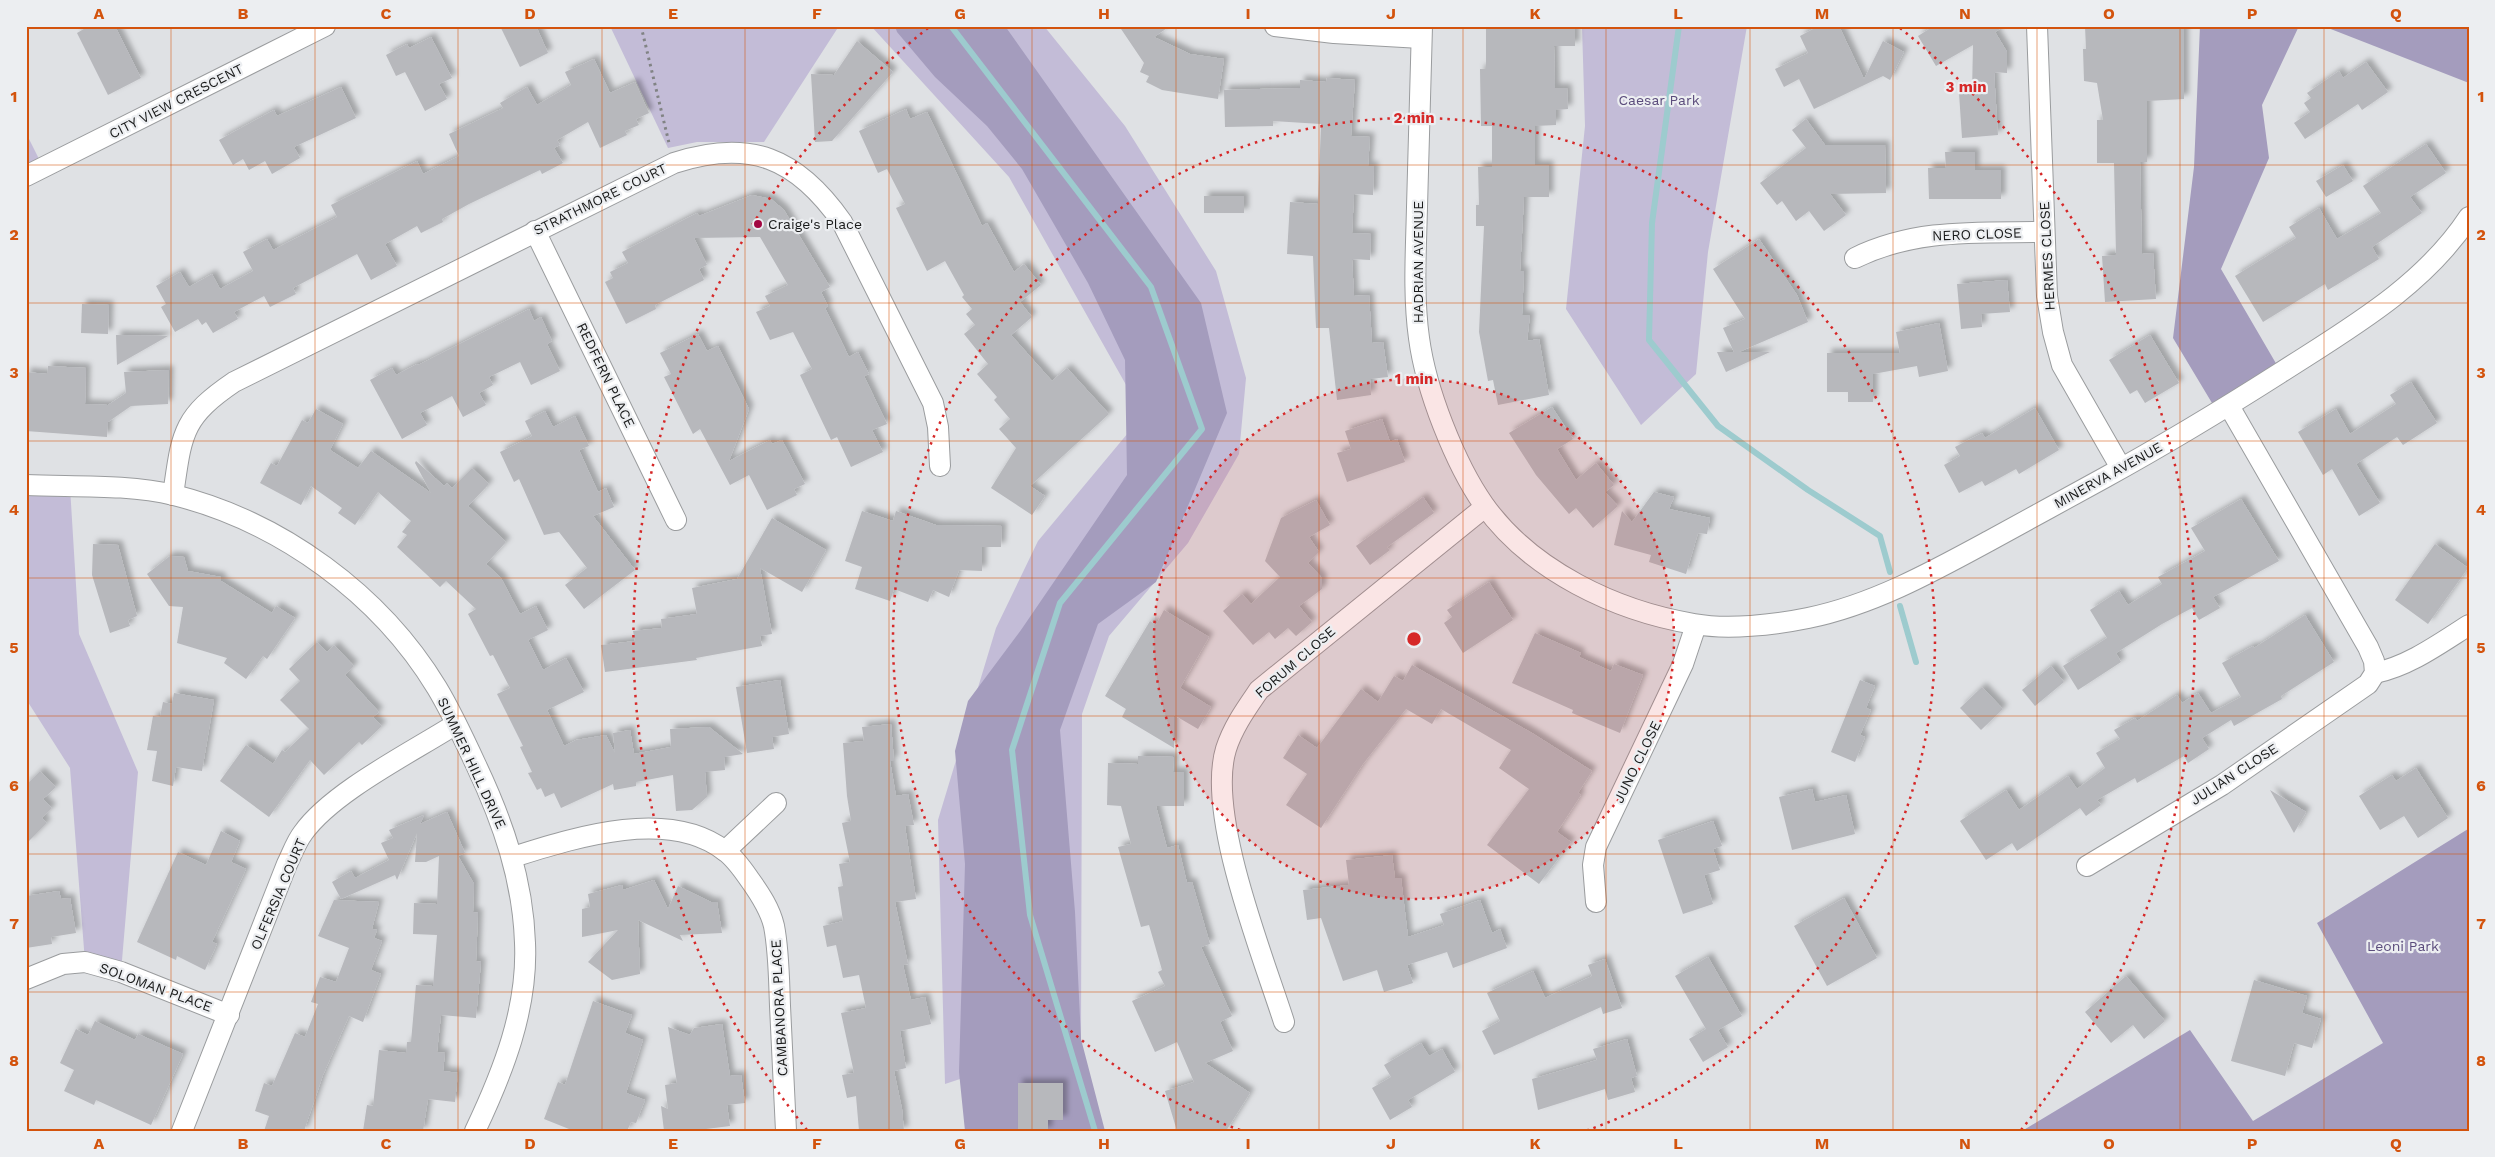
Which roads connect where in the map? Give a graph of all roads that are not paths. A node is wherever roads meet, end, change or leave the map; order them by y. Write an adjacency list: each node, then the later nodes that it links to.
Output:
1 (325, 26): 5 (street, CITY VIEW CRESCENT)
2 (1275, 26): 4 (street)
3 (2037, 26): 8 (street, HERMES CLOSE)
4 (1422, 32): 15 (street, HADRIAN AVENUE)
5 (26, 176)
6 (2469, 217): 10 (street, MINERVA AVENUE)
7 (535, 231): 11 (street, STRATHMORE COURT); 14 (street, STRATHMORE COURT); 16 (street, REDFERN PLACE)
8 (2044, 232): 9 (street, NERO CLOSE); 12 (street, HERMES CLOSE)
9 (1854, 258)
10 (2229, 406): 12 (street, MINERVA AVENUE); 19 (street)
11 (940, 466)
12 (2121, 468): 17 (street, MINERVA AVENUE)
13 (26, 485): 14 (street, SUMMER HILL DRIVE)
14 (173, 495): 20 (street, SUMMER HILL DRIVE)
15 (1485, 507): 17 (street, HADRIAN AVENUE); 28 (street, FORUM CLOSE)
16 (676, 520)
17 (1696, 625): 25 (street, JUNO CLOSE)
18 (2469, 625): 19 (street)
19 (2374, 673): 24 (street, JULIAN CLOSE)
20 (456, 724): 23 (street, SUMMER HILL DRIVE); 27 (street, OLFERSIA COURT)
21 (776, 803): 22 (street)
22 (725, 851): 23 (street, CAMBANORA PLACE); 31 (street, CAMBANORA PLACE)
23 (513, 857): 30 (street, SUMMER HILL DRIVE)
24 (2087, 866)
25 (1596, 902)
26 (26, 979): 27 (street, SOLOMAN PLACE)
27 (229, 1015): 29 (street, OLFERSIA COURT)
28 (1284, 1022)
29 (182, 1131)
30 (475, 1131)
31 (786, 1131)

